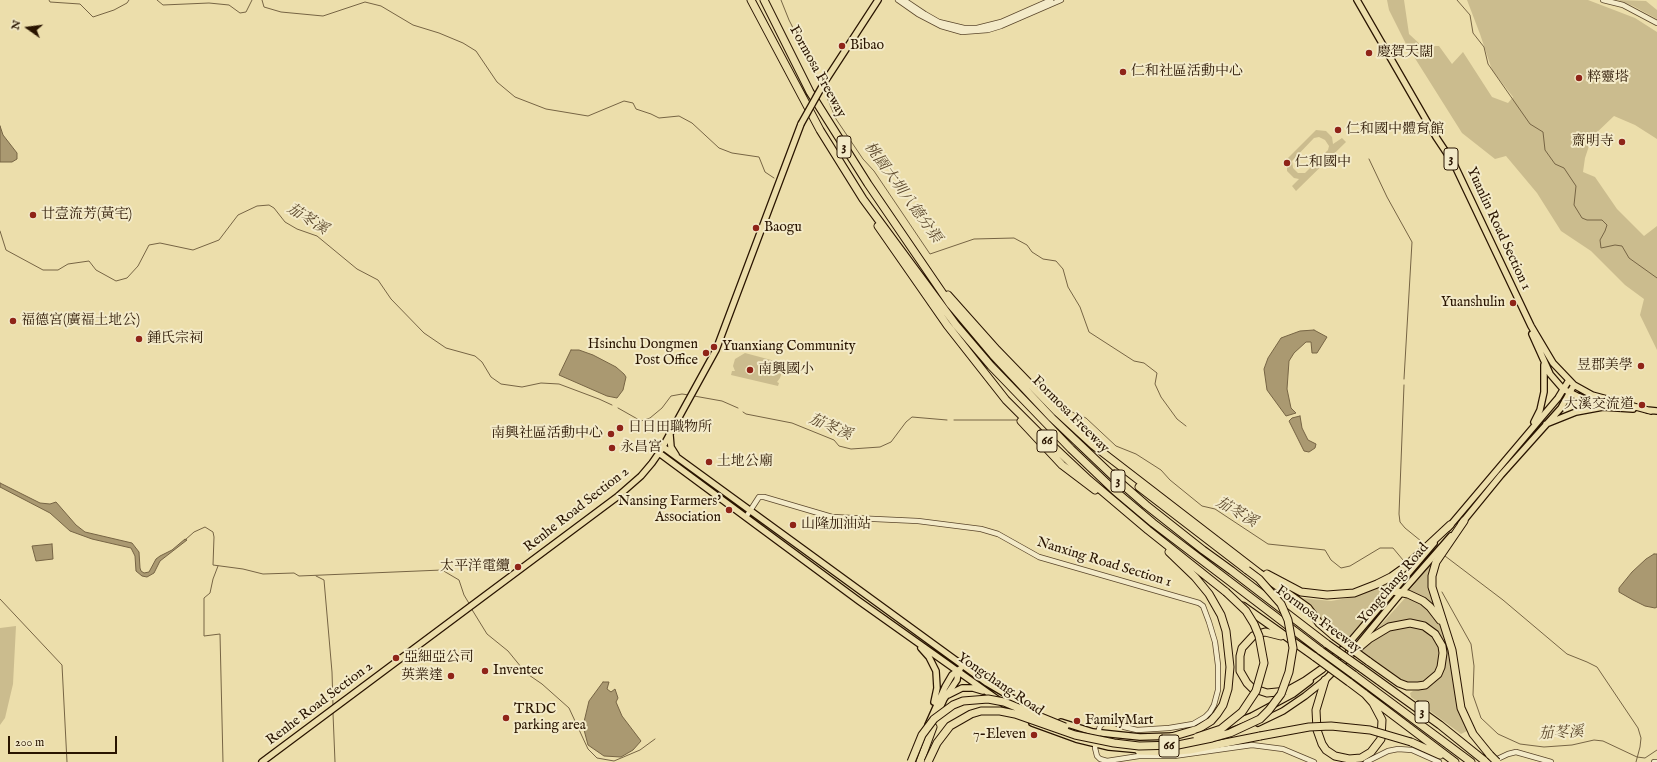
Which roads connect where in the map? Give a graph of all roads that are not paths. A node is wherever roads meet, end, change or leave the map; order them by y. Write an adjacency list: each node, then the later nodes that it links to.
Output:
1 (751, 0): 11 (highway, Formosa Freeway / 3)
2 (764, 0): 12 (highway, Formosa Freeway / 3)
3 (878, 0): 24 (main road, Renhe Road Section 2, bridge)
4 (898, 0): 7 (street)
5 (904, 0): 6 (street)
6 (1051, 0)
7 (1061, 0)
8 (1357, 0): 13 (main road, Yuanlin Road Section 1 / 3)
9 (1603, 0): 10 (street)
10 (1657, 24)
11 (863, 199): 19 (highway); 67 (highway, Formosa Freeway / 3, bridge)
12 (938, 286): 25 (highway); 57 (highway, Formosa Freeway / 3, bridge)
13 (1531, 326): 14 (main road, Yuanlin Road Section 1 / 3); 15 (main road, Yuanlin Road Section 1 / 3)
14 (1544, 362): 17 (main road, Yuanlin Road Section 1 / 3); 23 (main road)
15 (1569, 380): 16 (main road, 3); 17 (main road)
16 (1574, 384): 18 (main road, Yongchang Road); 21 (main road, 3)
17 (1563, 389): 18 (main road, Yuanlin Road Section 1 / 3); 23 (main road)
18 (1570, 392): 20 (main road, 3); 22 (main road, Yongchang Road)
19 (1006, 400): 35 (highway); 59 (highway, 66, bridge)
20 (1603, 407): 21 (main road, 3); 22 (main road)
21 (1654, 411)
22 (1546, 424): 33 (main road, Yongchang Road)
23 (1531, 429): 34 (main road, Yongchang Road)
24 (670, 434): 26 (main road, Renhe Road Section 2); 28 (main road)
25 (1093, 446): 36 (highway); 62 (highway, 66, bridge)
26 (663, 448): 27 (main road, Renhe Road Section 2); 28 (main road, Yongchang Road)
27 (659, 453): 29 (main road, Renhe Road Section 2); 30 (main road, Yongchang Road)
28 (682, 461): 31 (main road, Yongchang Road)
29 (652, 463): 30 (main road); 58 (main road, Renhe Road Section 2)
30 (673, 463): 32 (main road, Yongchang Road)
31 (750, 512): 32 (street, Nanxing Road Section 1); 43 (main road, Yongchang Road); 52 (street, Nanxing Road Section 1)
32 (746, 517): 40 (main road, Yongchang Road)
33 (1464, 521): 38 (main road, Yongchang Road); 39 (highway)
34 (1450, 525): 36 (highway); 37 (main road, Yongchang Road)
35 (1169, 552): 41 (highway); 53 (highway)
36 (1241, 559): 42 (highway, bridge)
37 (1393, 591): 38 (highway); 44 (main road, Yongchang Road)
38 (1401, 593): 39 (highway); 42 (main road, Yongchang Road)
39 (1448, 634): 57 (highway)
40 (911, 638): 45 (main road, Yongchang Road); 50 (main road)
41 (1297, 645): 44 (highway); 48 (highway, bridge)
42 (1351, 654): 46 (main road, Yongchang Road)
43 (962, 666): 45 (main road); 52 (main road, Yongchang Road)
44 (1322, 669): 53 (main road, Yongchang Road)
45 (958, 672): 47 (main road, Yongchang Road); 49 (main road); 50 (main road)
46 (1325, 680): 48 (highway); 56 (main road, Yongchang Road)
47 (988, 693): 49 (main road); 55 (main road, Yongchang Road)
48 (1365, 694): 66 (highway)
49 (941, 705): 51 (main road)
50 (932, 714): 54 (main road)
51 (933, 727): 60 (highway); 61 (main road)
52 (1098, 733): 53 (main road, Yongchang Road); 55 (street)
53 (1171, 737)
54 (922, 743): 59 (highway)
55 (1096, 744): 56 (main road, Yongchang Road); 63 (street)
56 (1139, 750): 66 (highway, bridge)
57 (1487, 759): 68 (highway, bridge); 69 (street)
58 (262, 762)
59 (913, 762)
60 (920, 762)
61 (924, 762)
62 (928, 762)
63 (1314, 762)
64 (1366, 762): 65 (street)
65 (1439, 762)
66 (1453, 762)
67 (1471, 762)
68 (1497, 762)
69 (1551, 762)

